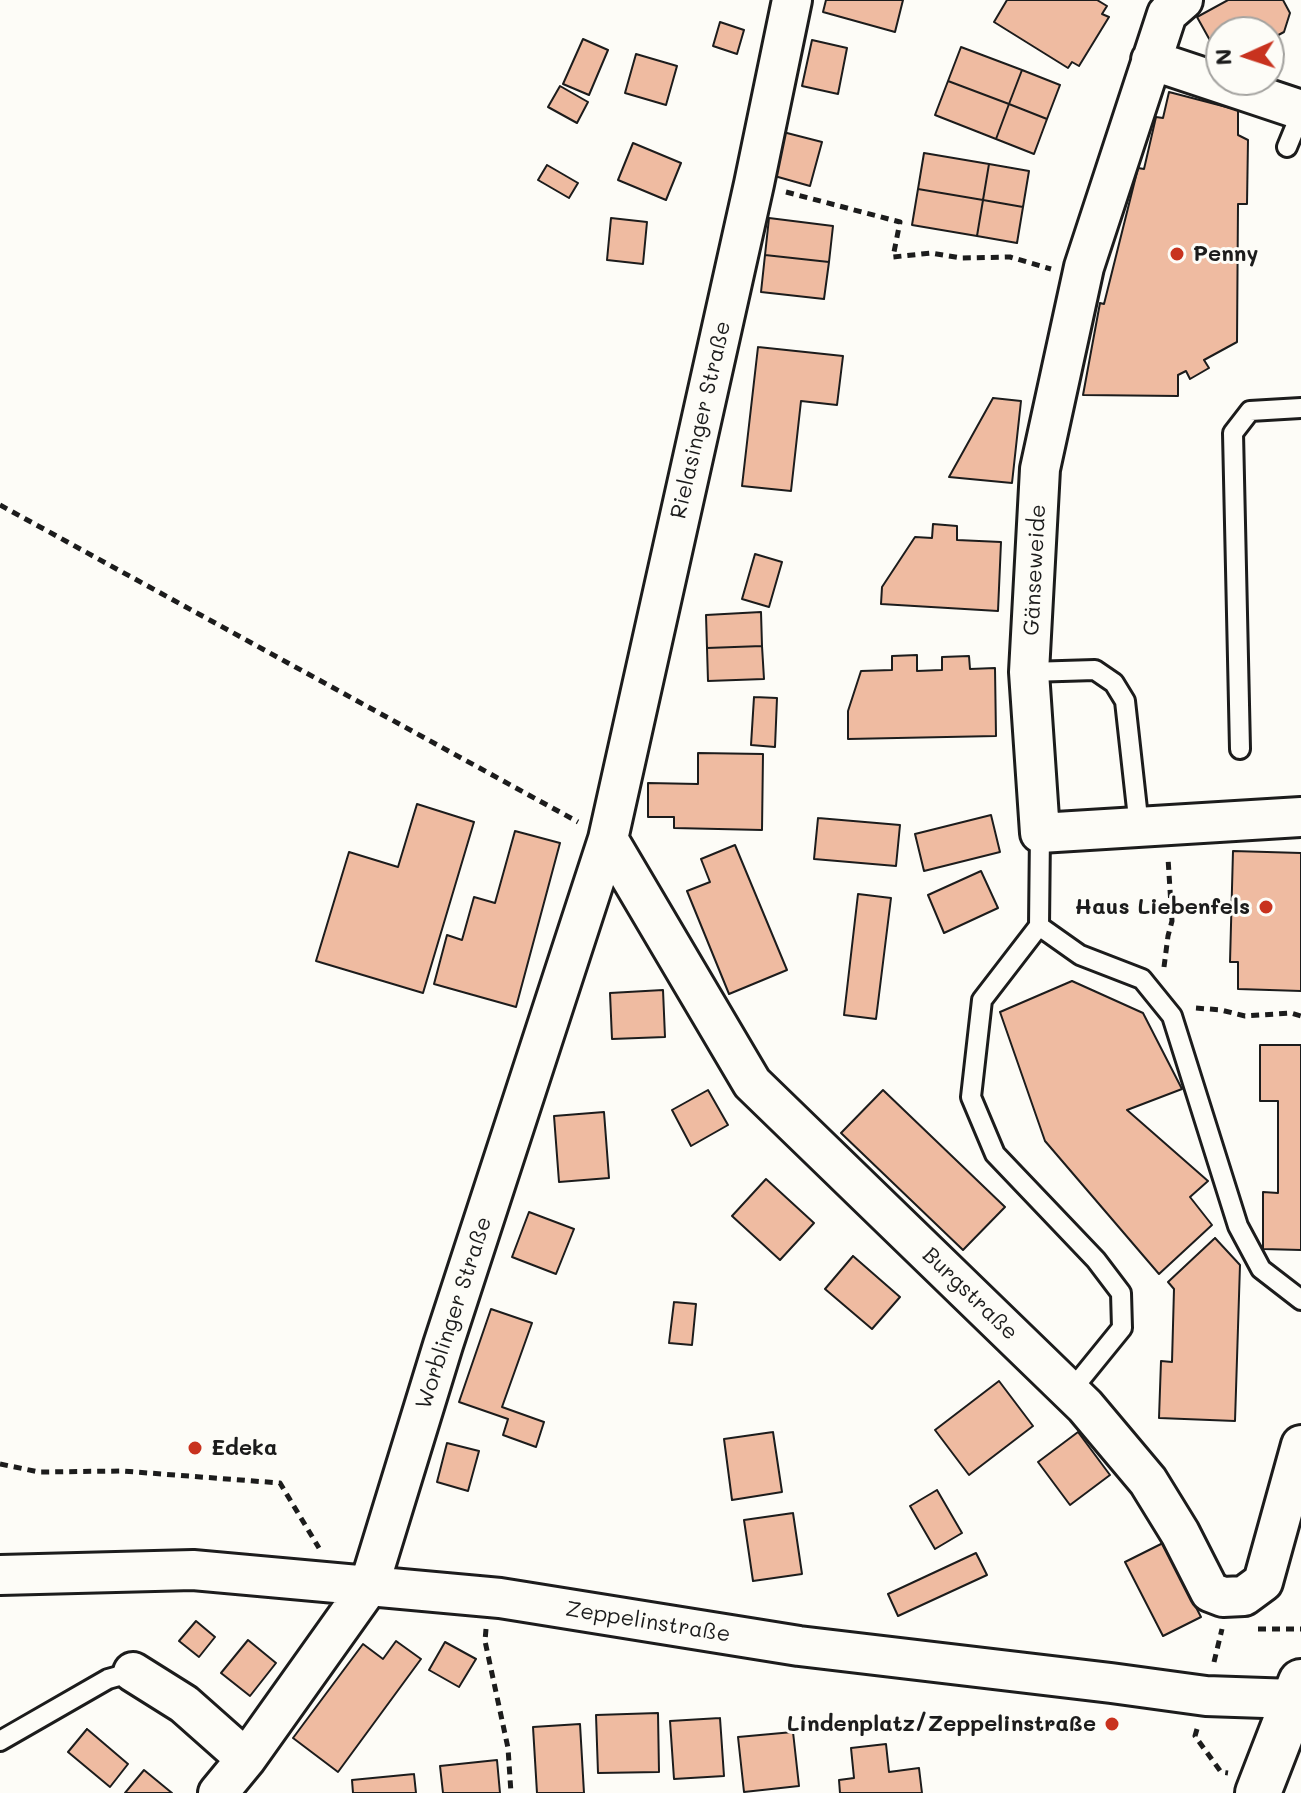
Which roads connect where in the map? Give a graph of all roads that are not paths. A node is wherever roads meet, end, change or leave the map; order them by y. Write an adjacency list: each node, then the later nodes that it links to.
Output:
1 (792, 0): 12 (street, Rielasinger Straße)
2 (1183, 0): 3 (street, Gänseweide)
3 (1151, 60): 4 (street); 7 (street, Gänseweide)
4 (1301, 111): 5 (lane)
5 (1287, 147)
6 (1301, 408): 8 (lane)
7 (1029, 672): 10 (lane); 11 (street, Gänseweide)
8 (1240, 749)
9 (1301, 817): 10 (street)
10 (1153, 826): 11 (street)
11 (1040, 833): 13 (lane)
12 (608, 839): 15 (street, Burgstraße); 18 (street, Worblinger Straße)
13 (1039, 926): 14 (lane); 15 (lane)
14 (1301, 1300)
15 (1070, 1392): 16 (street, Burgstraße)
16 (1301, 1445)
17 (0, 1575): 18 (street, Zeppelinstraße)
18 (369, 1586): 20 (street, Zeppelinstraße); 22 (street, Worblinger Straße)
19 (133, 1672): 21 (lane); 22 (street)
20 (1298, 1690): 24 (main road)
21 (0, 1741)
22 (246, 1759): 23 (street, Worblinger Straße)
23 (218, 1793)
24 (1258, 1793)

